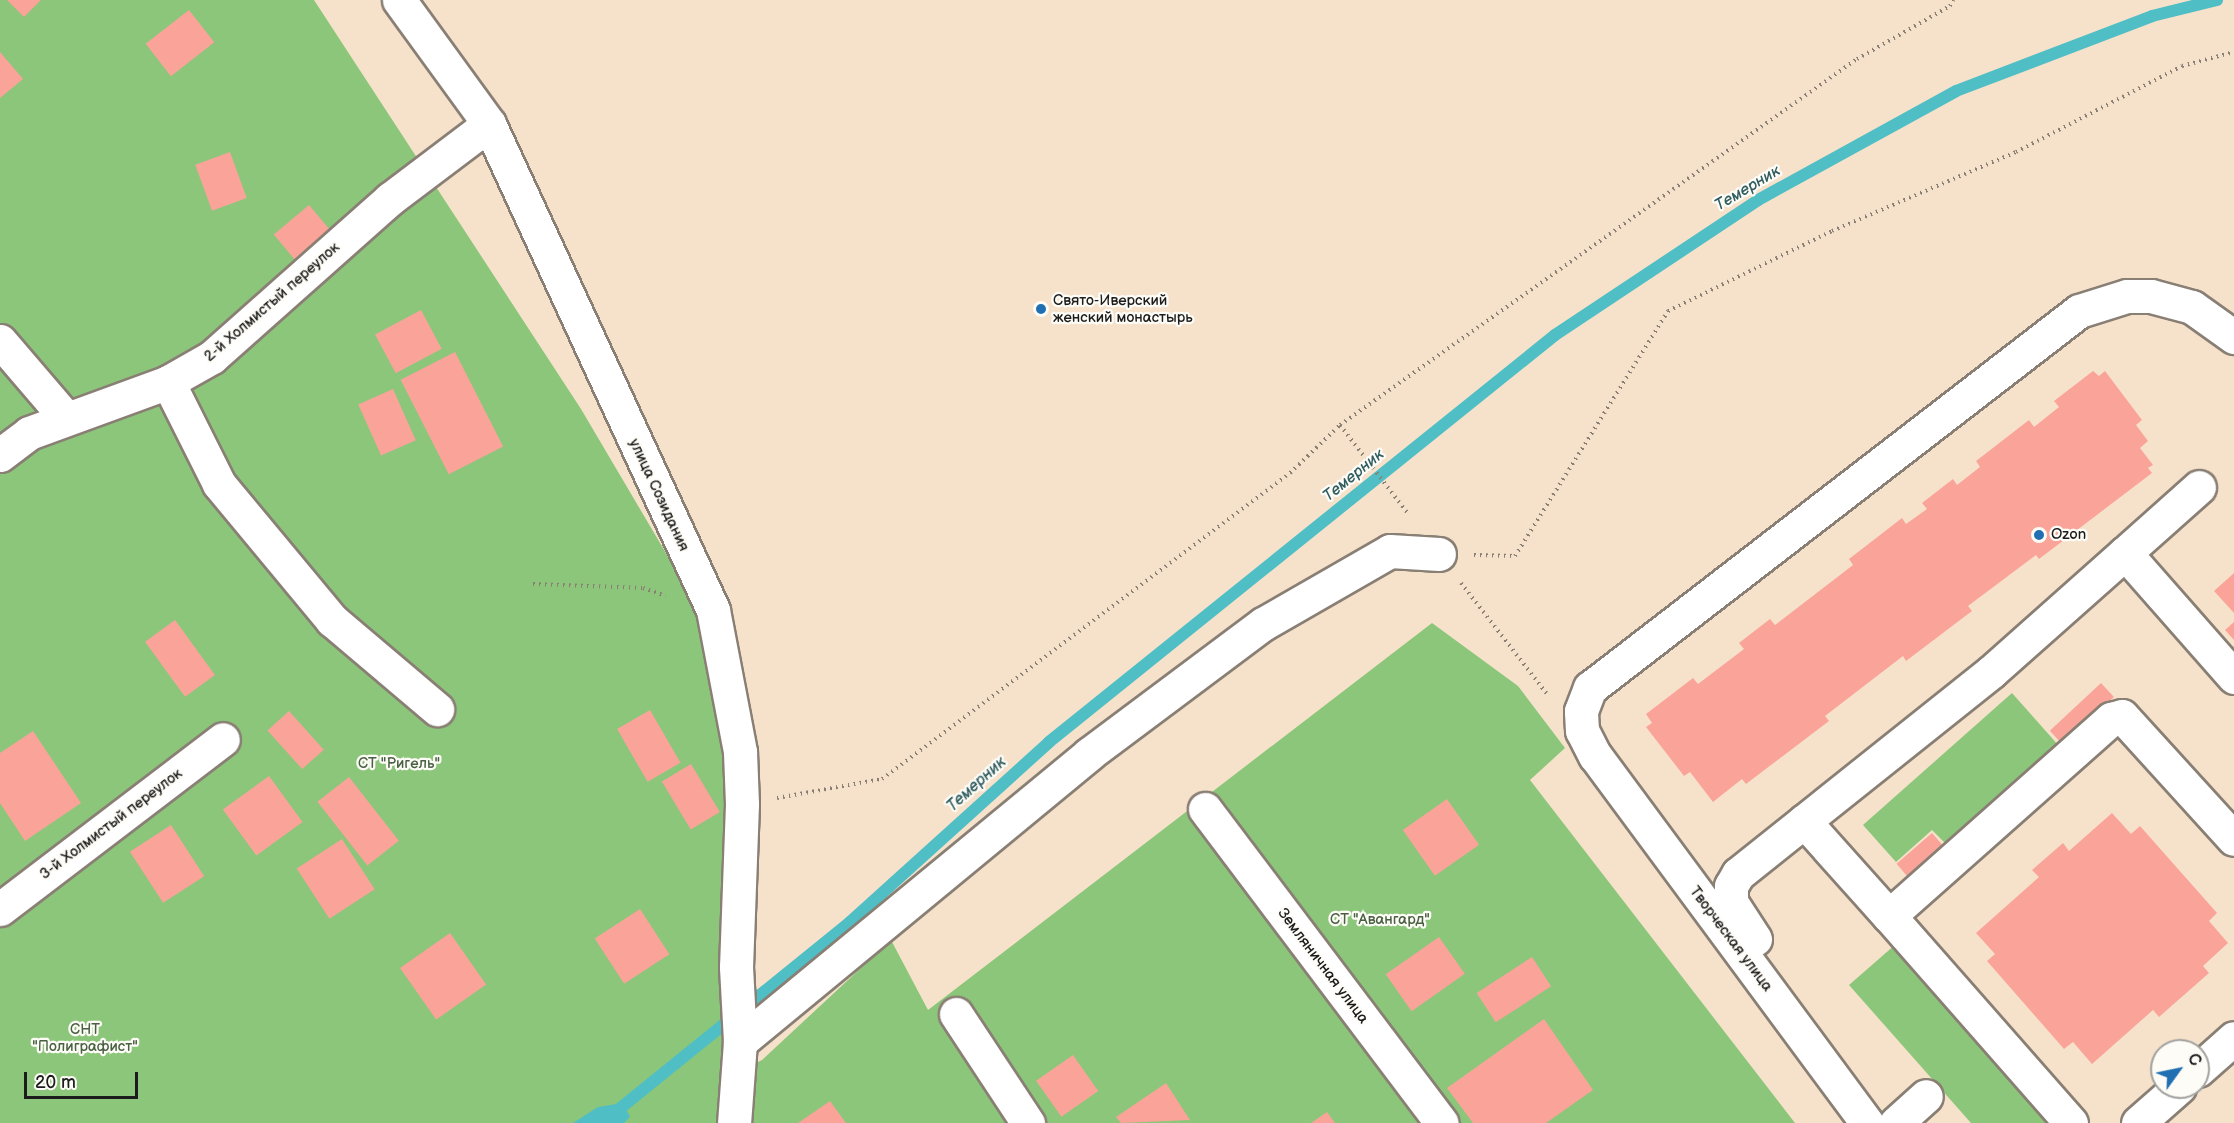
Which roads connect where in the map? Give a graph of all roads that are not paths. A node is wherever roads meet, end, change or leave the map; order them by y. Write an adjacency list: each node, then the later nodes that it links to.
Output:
1 (399, 0): 2 (street, улица Созидания)
2 (489, 124): 5 (street, 2-й Холмистый переулок); 21 (street, улица Созидания)
3 (2234, 337): 28 (street, Творческая улица)
4 (0, 341): 6 (street)
5 (168, 382): 6 (street, 2-й Холмистый переулок); 12 (street)
6 (66, 418): 7 (street, 2-й Холмистый переулок)
7 (0, 455)
8 (2199, 487): 9 (street)
9 (2125, 553): 11 (street); 15 (street)
10 (1439, 554): 21 (street)
11 (2234, 677)
12 (436, 709)
13 (223, 740): 17 (street, 3-й Холмистый переулок)
14 (1204, 809): 27 (street, Земляничная улица)
15 (1804, 821): 18 (street); 29 (street)
16 (2234, 839): 18 (street)
17 (0, 909)
18 (1889, 916): 31 (street)
19 (956, 1014): 26 (street)
20 (2234, 1038): 22 (street)
21 (740, 1042): 25 (street, улица Созидания)
22 (2210, 1059)
23 (1926, 1096): 30 (street)
24 (2165, 1099): 32 (street)
25 (734, 1123)
26 (1028, 1123)
27 (1442, 1123)
28 (1867, 1123)
29 (1887, 1123)
30 (1896, 1123)
31 (2072, 1123)
32 (2138, 1123)

